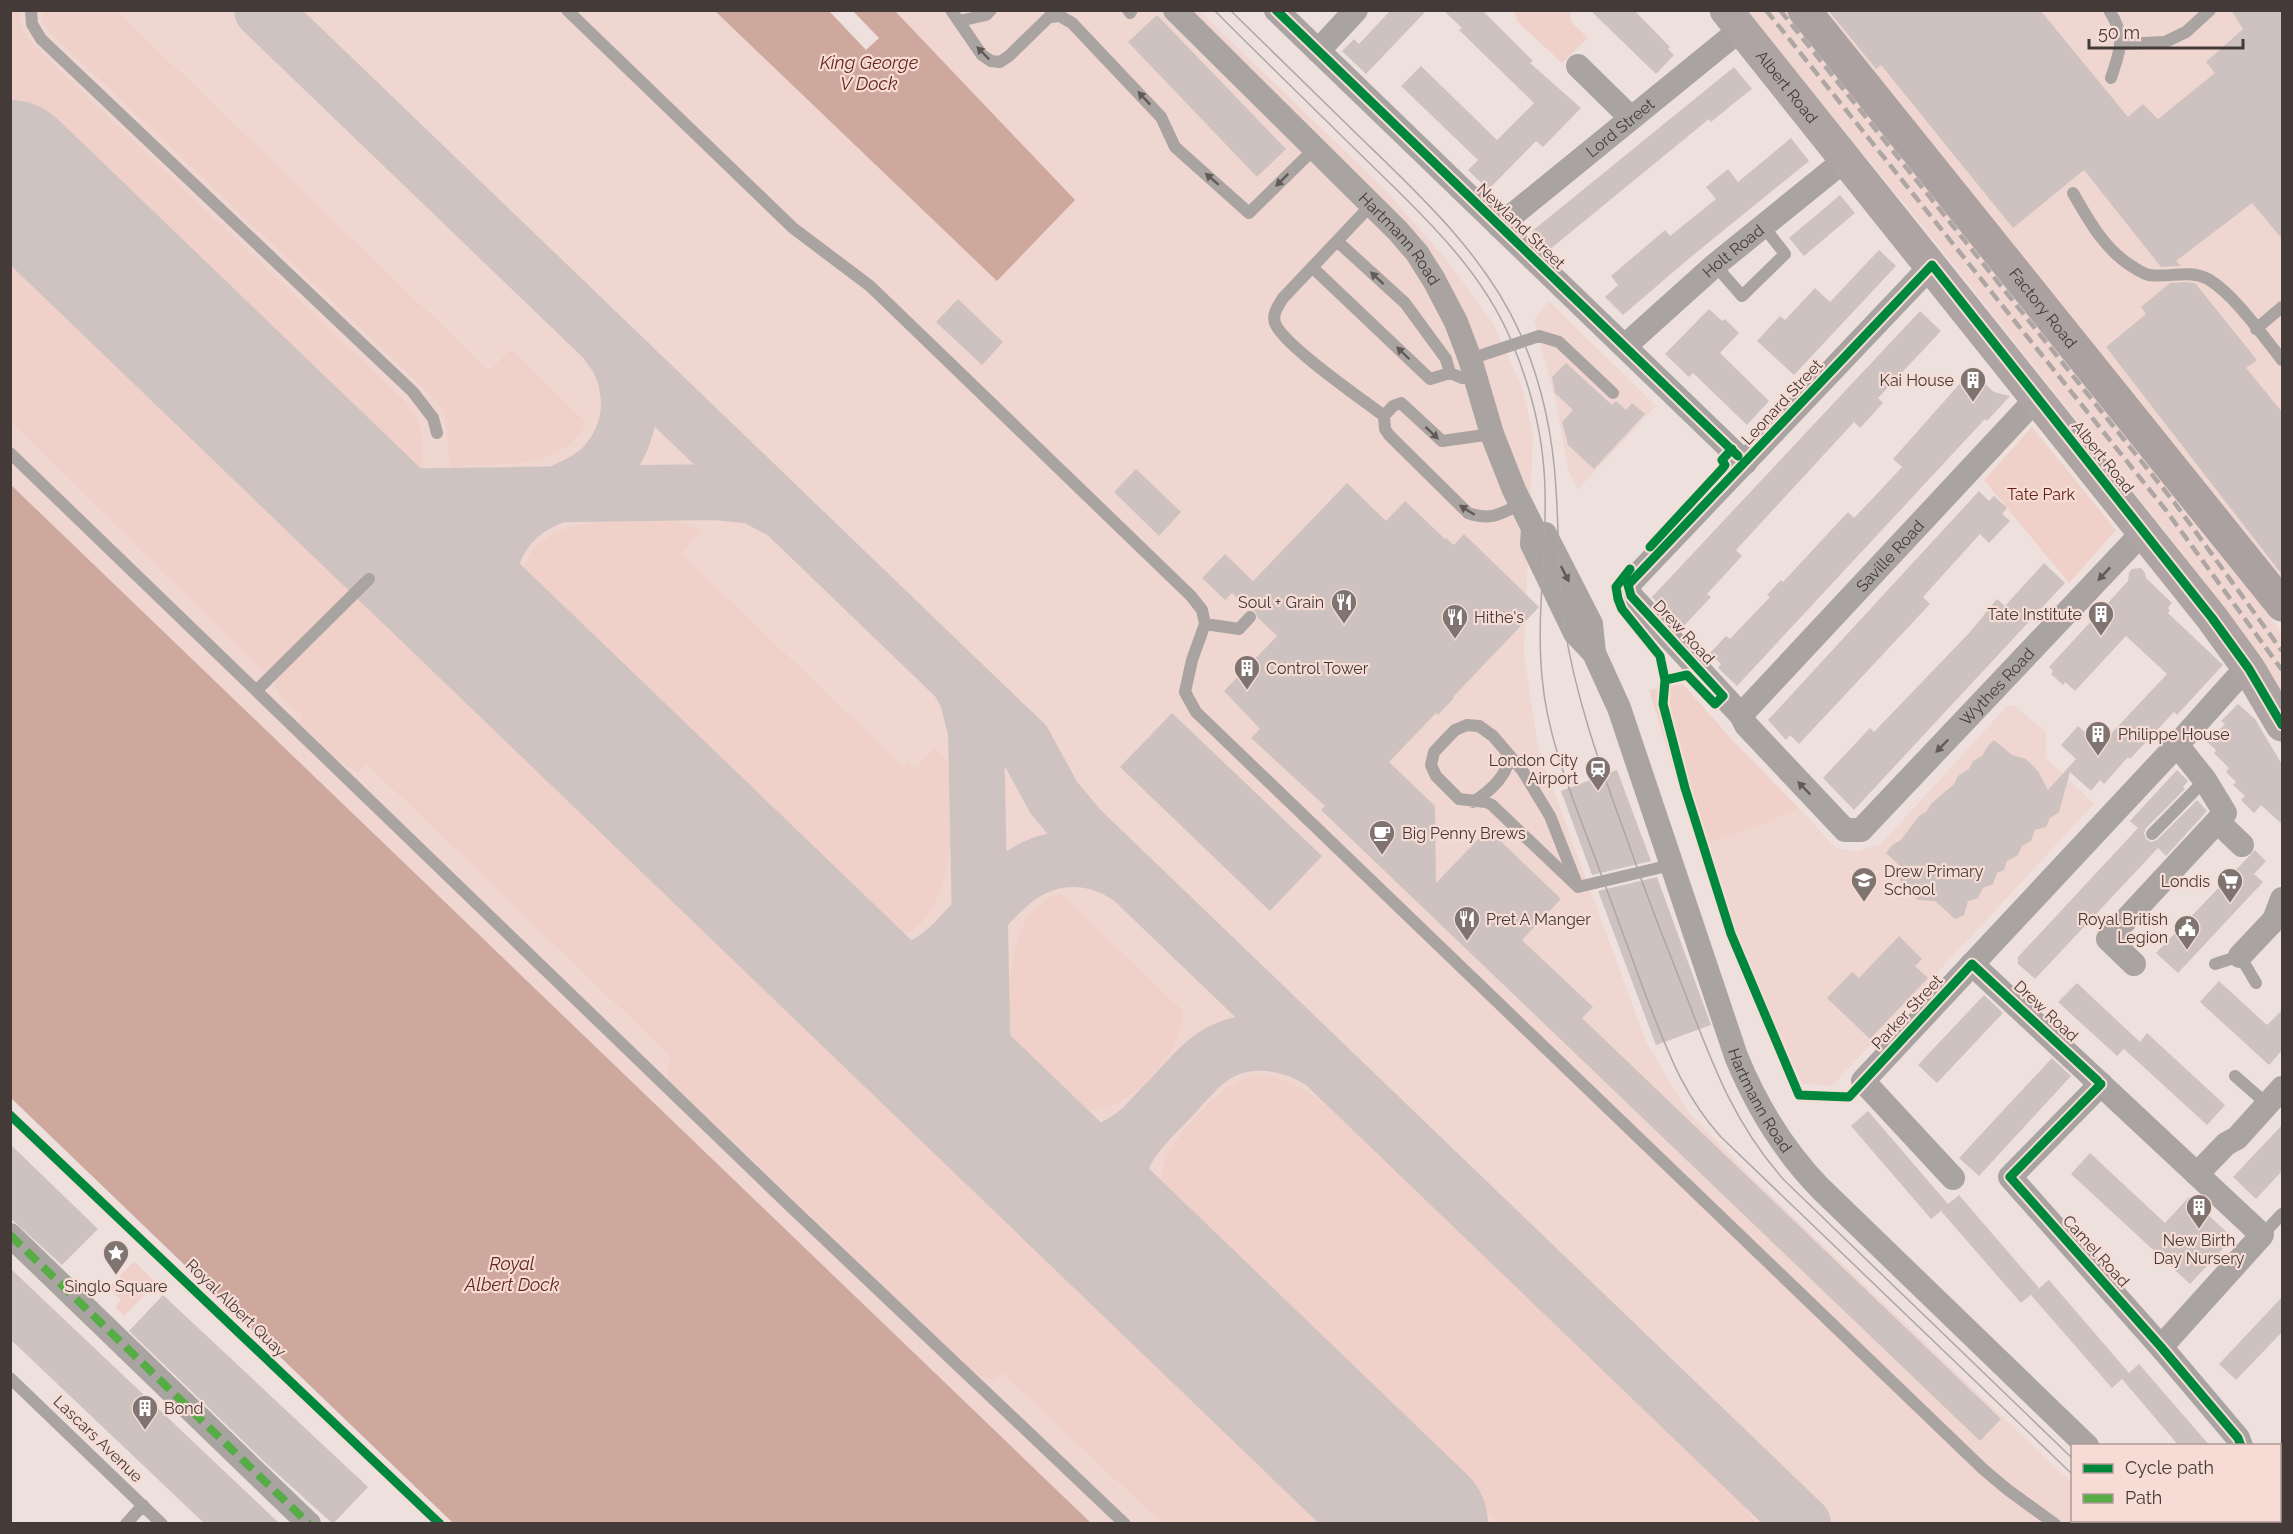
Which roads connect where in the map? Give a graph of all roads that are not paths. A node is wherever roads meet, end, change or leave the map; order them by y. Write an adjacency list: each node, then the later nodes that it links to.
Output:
1 (31, 10): 37 (lane)
2 (567, 10): 47 (lane)
3 (951, 10): 11 (lane)
4 (991, 10): 11 (lane)
5 (1175, 10): 18 (street, Hartmann Road)
6 (1276, 10): 14 (street, Newland Street)
7 (1356, 10): 14 (street)
8 (1804, 10): 45 (street, Factory Road)
9 (2109, 10): 13 (lane)
10 (2210, 10): 13 (lane)
11 (961, 16): 18 (lane, one-way to 11)
12 (1734, 20): 17 (street, Lord Street); 19 (main road, Albert Road)
13 (2122, 44): 16 (lane)
14 (1318, 51): 22 (street, Newland Street)
15 (1578, 66): 17 (street)
16 (2111, 78)
17 (1631, 118): 22 (street, Lord Street)
18 (1315, 148): 21 (street, Hartmann Road)
19 (1846, 159): 23 (street, Holt Road); 25 (main road, Albert Road)
20 (2073, 193): 29 (lane)
21 (1372, 204): 24 (lane); 32 (street, Hartmann Road)
22 (1499, 226): 30 (street, Newland Street)
23 (1764, 227): 26 (street, Holt Road); 26 (lane)
24 (1337, 241): 27 (lane); 33 (lane, one-way to 24)
25 (1932, 265): 35 (main road, Albert Road); 40 (street, Leonard Street)
26 (1715, 266): 30 (street, Holt Road)
27 (1312, 267): 33 (lane, one-way to 27); 36 (lane)
28 (2283, 308): 29 (lane)
29 (2256, 329): 31 (lane)
30 (1625, 346): 40 (street, Newland Street)
31 (2283, 360)
32 (1472, 368): 33 (lane); 34 (lane); 38 (street, Hartmann Road)
33 (1450, 373)
34 (1613, 393)
35 (2037, 398): 42 (main road, Albert Road); 50 (street, Saville Road)
36 (1384, 416): 38 (lane, one-way to 38); 41 (lane, one-way to 36)
37 (436, 433)
38 (1492, 434): 41 (street, Hartmann Road)
39 (10, 453): 49 (lane)
40 (1745, 463): 44 (street, Leonard Street)
41 (1521, 504): 60 (street, Hartmann Road)
42 (2144, 531): 48 (main road, Albert Road); 57 (street, Wythes Road, one-way to 57)
43 (369, 579): 49 (lane)
44 (1628, 585): 50 (street, Drew Road)
45 (2283, 606)
46 (1250, 617): 47 (lane)
47 (1205, 624): 85 (lane)
48 (2249, 669): 51 (main road, Albert Road); 52 (street, Parker Street)
49 (257, 690): 84 (lane)
50 (1741, 715): 57 (street, Drew Road, one-way to 50)
51 (2283, 725)
52 (2177, 745): 54 (street); 64 (street, Parker Street)
53 (1509, 755): 55 (lane); 55 (lane); 61 (lane)
54 (2205, 780): 56 (street); 58 (lane)
55 (1473, 802): 61 (lane)
56 (2218, 822): 59 (street); 65 (street)
57 (1845, 830)
58 (2152, 834)
59 (2242, 845)
60 (1671, 865): 61 (lane); 78 (street, Hartmann Road)
61 (1578, 887)
62 (2283, 899): 63 (street)
63 (2240, 956): 66 (lane); 67 (lane)
64 (1972, 964): 69 (street, Drew Road); 72 (street, Parker Street)
65 (2134, 964)
66 (2215, 964)
67 (2256, 983)
68 (2235, 1076): 70 (lane)
69 (2101, 1084): 71 (street, Drew Road); 76 (street, Camel Road)
70 (2275, 1096): 71 (street)
71 (2198, 1174): 75 (street, Drew Road)
72 (1953, 1178)
73 (2283, 1214): 75 (lane)
74 (10, 1235): 83 (street)
75 (2262, 1235): 76 (street)
76 (2161, 1347): 79 (street, Camel Road)
77 (10, 1378): 80 (lane, Lascars Avenue)
78 (2085, 1444)
79 (2240, 1444)
80 (143, 1505): 81 (lane); 82 (lane, Lascars Avenue)
81 (126, 1524)
82 (162, 1524)
83 (309, 1524)
84 (1125, 1524)
85 (2055, 1524)

